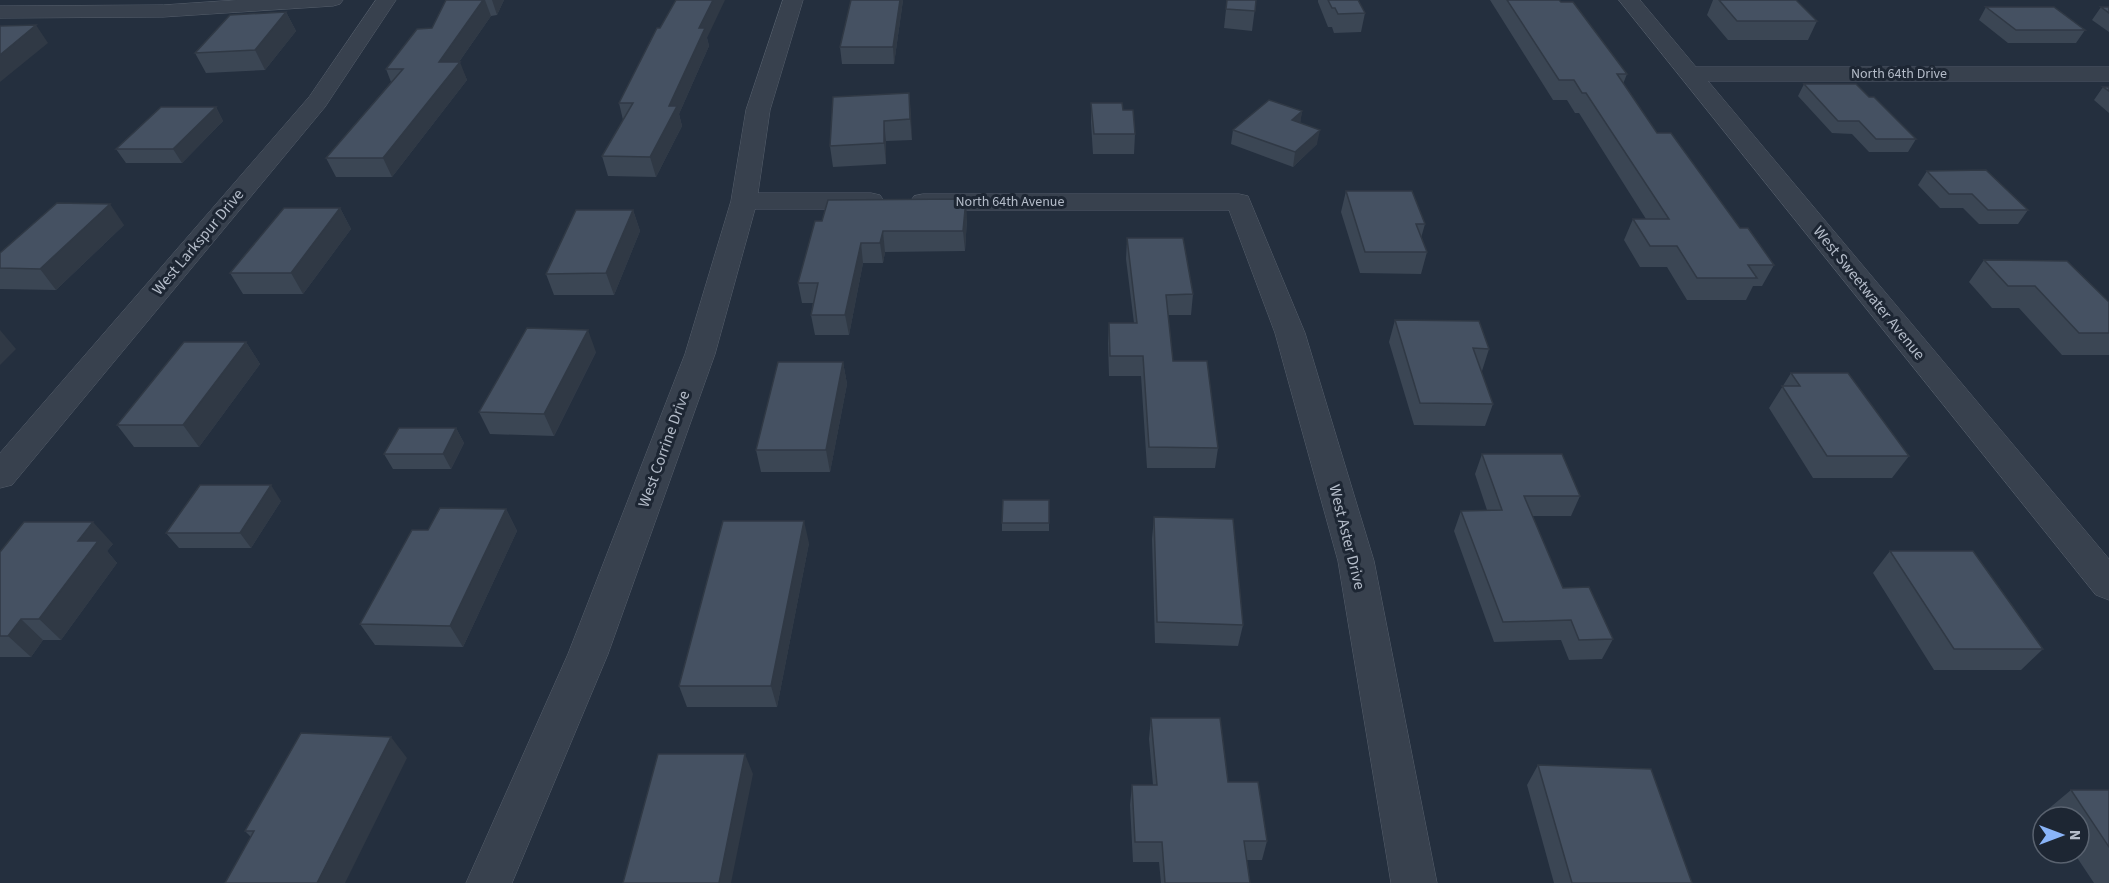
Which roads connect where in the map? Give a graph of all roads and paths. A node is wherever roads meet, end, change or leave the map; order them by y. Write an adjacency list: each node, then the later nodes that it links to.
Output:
1 (333, 0): 5 (street)
2 (386, 0): 10 (street, West Larkspur Drive)
3 (794, 0): 8 (street, West Corrine Drive)
4 (1629, 0): 6 (street, West Sweetwater Avenue)
5 (0, 12)
6 (1689, 74): 7 (street, North 64th Drive); 11 (street, West Sweetwater Avenue)
7 (2109, 74)
8 (744, 201): 9 (street, North 64th Avenue); 12 (street, West Corrine Drive)
9 (1239, 202): 13 (street, West Aster Drive)
10 (0, 476)
11 (2109, 585)
12 (489, 883)
13 (1413, 883)

